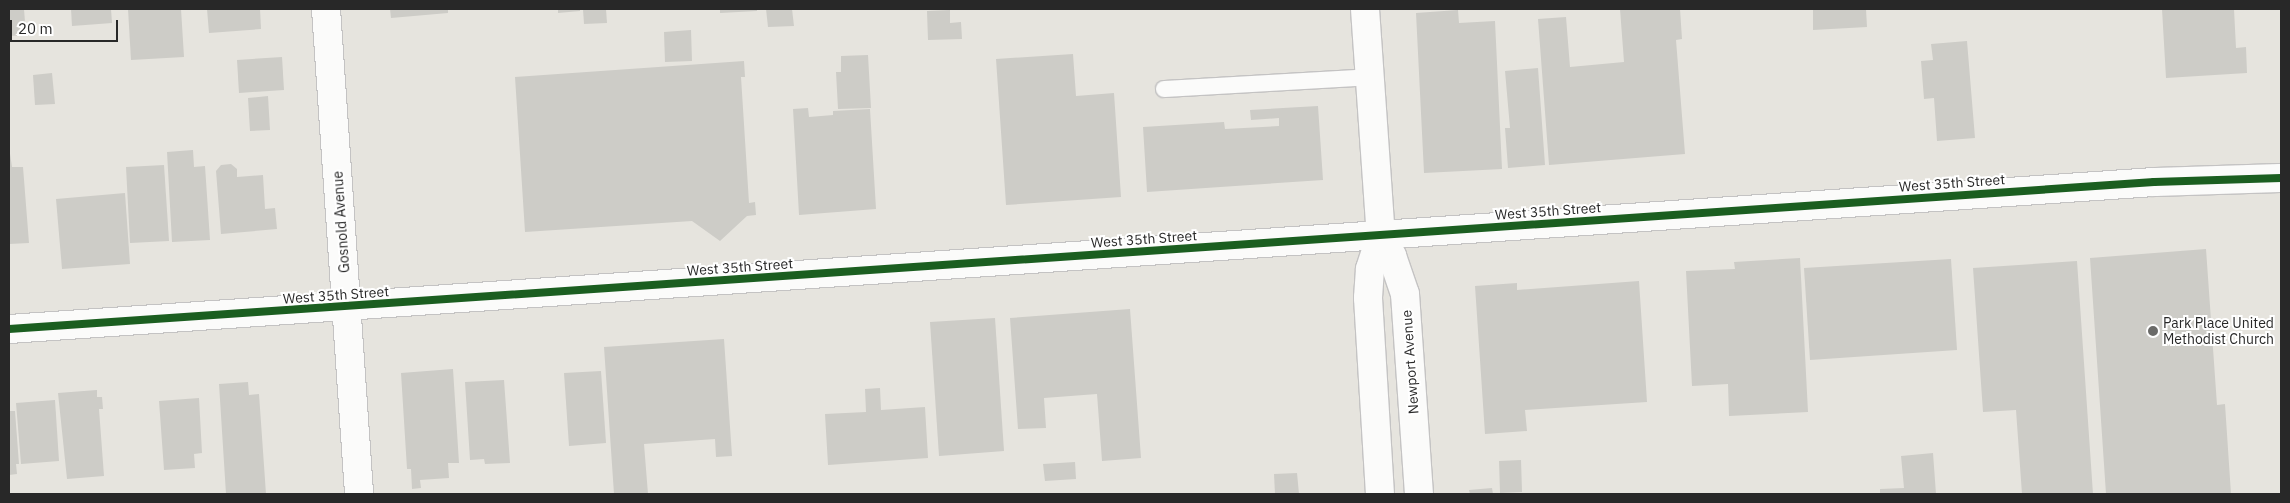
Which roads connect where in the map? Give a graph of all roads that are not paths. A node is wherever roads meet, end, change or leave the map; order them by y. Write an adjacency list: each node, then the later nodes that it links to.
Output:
1 (326, 9): 7 (street, Gosnold Avenue)
2 (1365, 9): 3 (street, Newport Avenue)
3 (1370, 77): 4 (lane); 6 (street, Newport Avenue)
4 (1164, 89)
5 (2281, 178): 6 (street, West 35th Street)
6 (1380, 235): 7 (street, West 35th Street); 10 (street, Newport Avenue); 11 (street, Newport Avenue)
7 (346, 306): 8 (street, West 35th Street); 9 (street, Gosnold Avenue)
8 (9, 329)
9 (359, 494)
10 (1380, 494)
11 (1419, 494)

